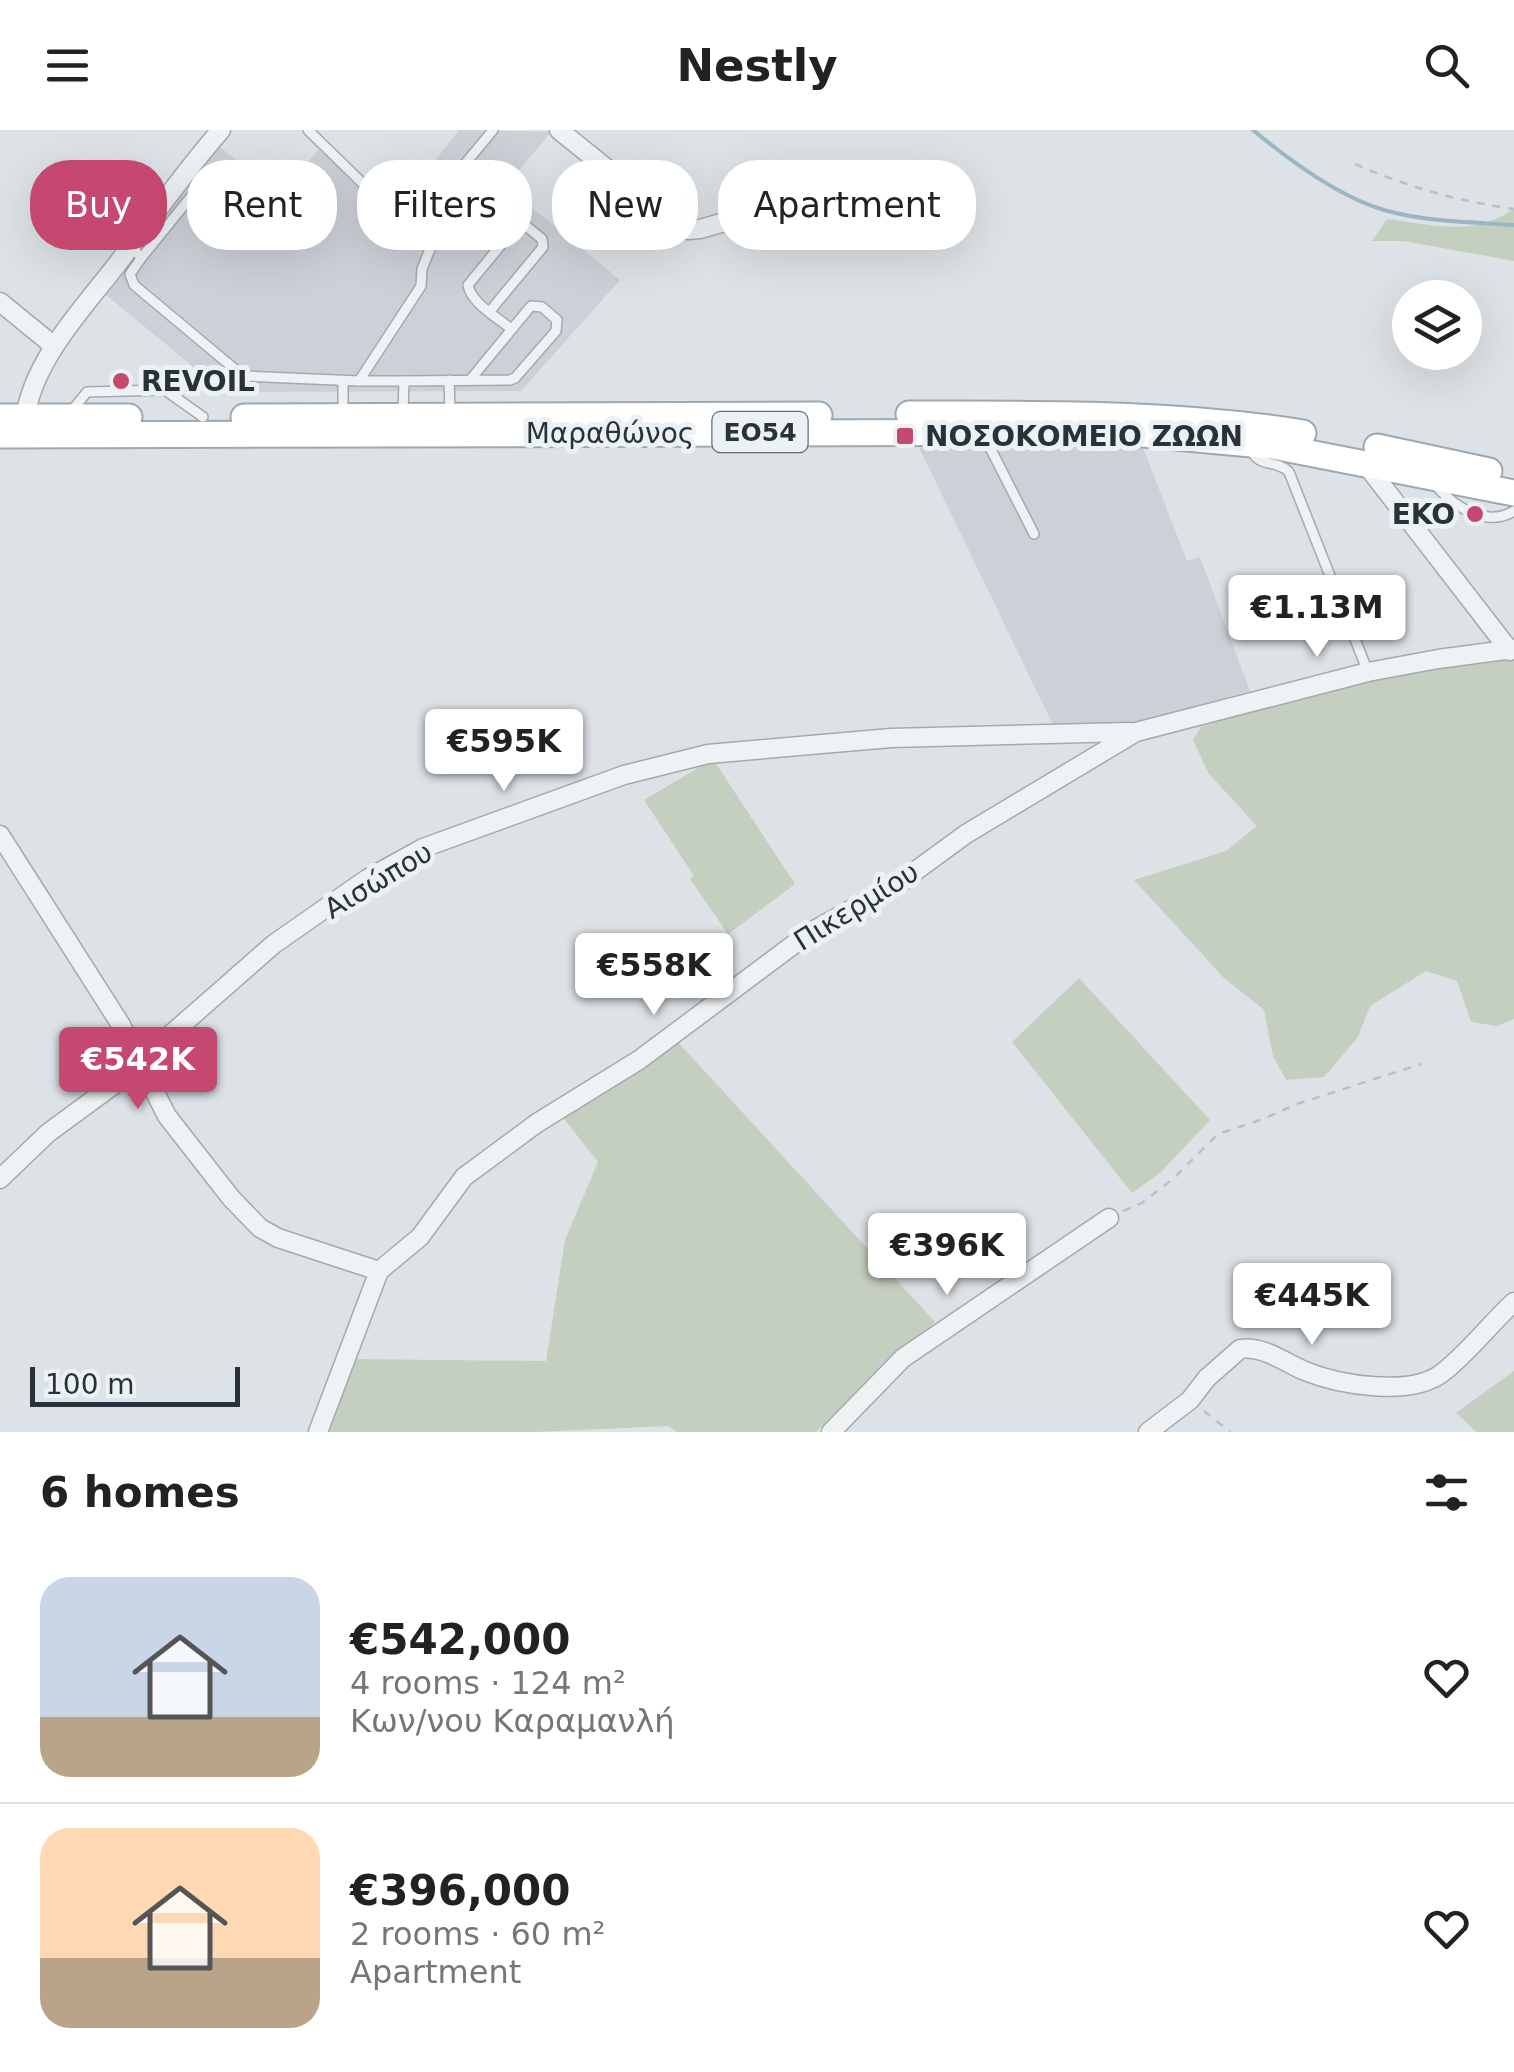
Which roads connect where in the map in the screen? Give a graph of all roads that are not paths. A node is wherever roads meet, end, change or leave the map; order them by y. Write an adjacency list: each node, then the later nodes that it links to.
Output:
1 (222, 130): 10 (street)
2 (308, 130): 6 (lane)
3 (494, 130): 5 (lane)
4 (559, 130): 8 (street)
5 (469, 160)
6 (357, 176)
7 (187, 200): 10 (lane)
8 (718, 224)
9 (430, 250): 17 (lane)
10 (136, 252): 14 (street); 19 (lane)
11 (0, 302): 14 (street)
12 (490, 312): 12 (lane); 13 (lane)
13 (511, 329): 16 (lane); 16 (lane)
14 (54, 346): 23 (street)
15 (449, 380): 16 (lane); 18 (lane); 22 (lane)
16 (470, 380)
17 (359, 381): 18 (lane); 19 (lane)
18 (404, 381): 21 (lane)
19 (342, 382): 20 (lane)
20 (343, 416): 21 (main road, Μαραθώνος / ΕΟ54); 23 (main road, Μαραθώνος / ΕΟ54)
21 (403, 416): 22 (main road, Μαραθώνος / ΕΟ54)
22 (450, 416): 28 (main road, Μαραθώνος / ΕΟ54)
23 (13, 417)
24 (983, 432): 25 (main road, Μαραθώνος / ΕΟ54); 26 (main road, Μαραθώνος / ΕΟ54); 32 (lane)
25 (0, 435)
26 (1250, 443): 27 (main road, Μαραθώνος / ΕΟ54); 34 (lane)
27 (1364, 462): 29 (main road, Μαραθώνος / ΕΟ54); 33 (street)
28 (1514, 475)
29 (1428, 477): 30 (main road, Μαραθώνος / ΕΟ54); 31 (lane)
30 (1514, 492)
31 (1514, 511)
32 (1034, 534)
33 (1512, 650): 34 (street, Πικερμίου)
34 (1368, 672): 35 (street, Πικερμίου)
35 (1136, 732): 37 (street, Αισώπου); 40 (street, Πικερμίου)
36 (0, 835): 37 (street)
37 (138, 1063): 38 (street, Αισώπου); 40 (street)
38 (0, 1179)
39 (1109, 1218): 43 (street)
40 (379, 1270): 42 (street)
41 (1514, 1302): 44 (street)
42 (318, 1432)
43 (832, 1432)
44 (1148, 1432)

